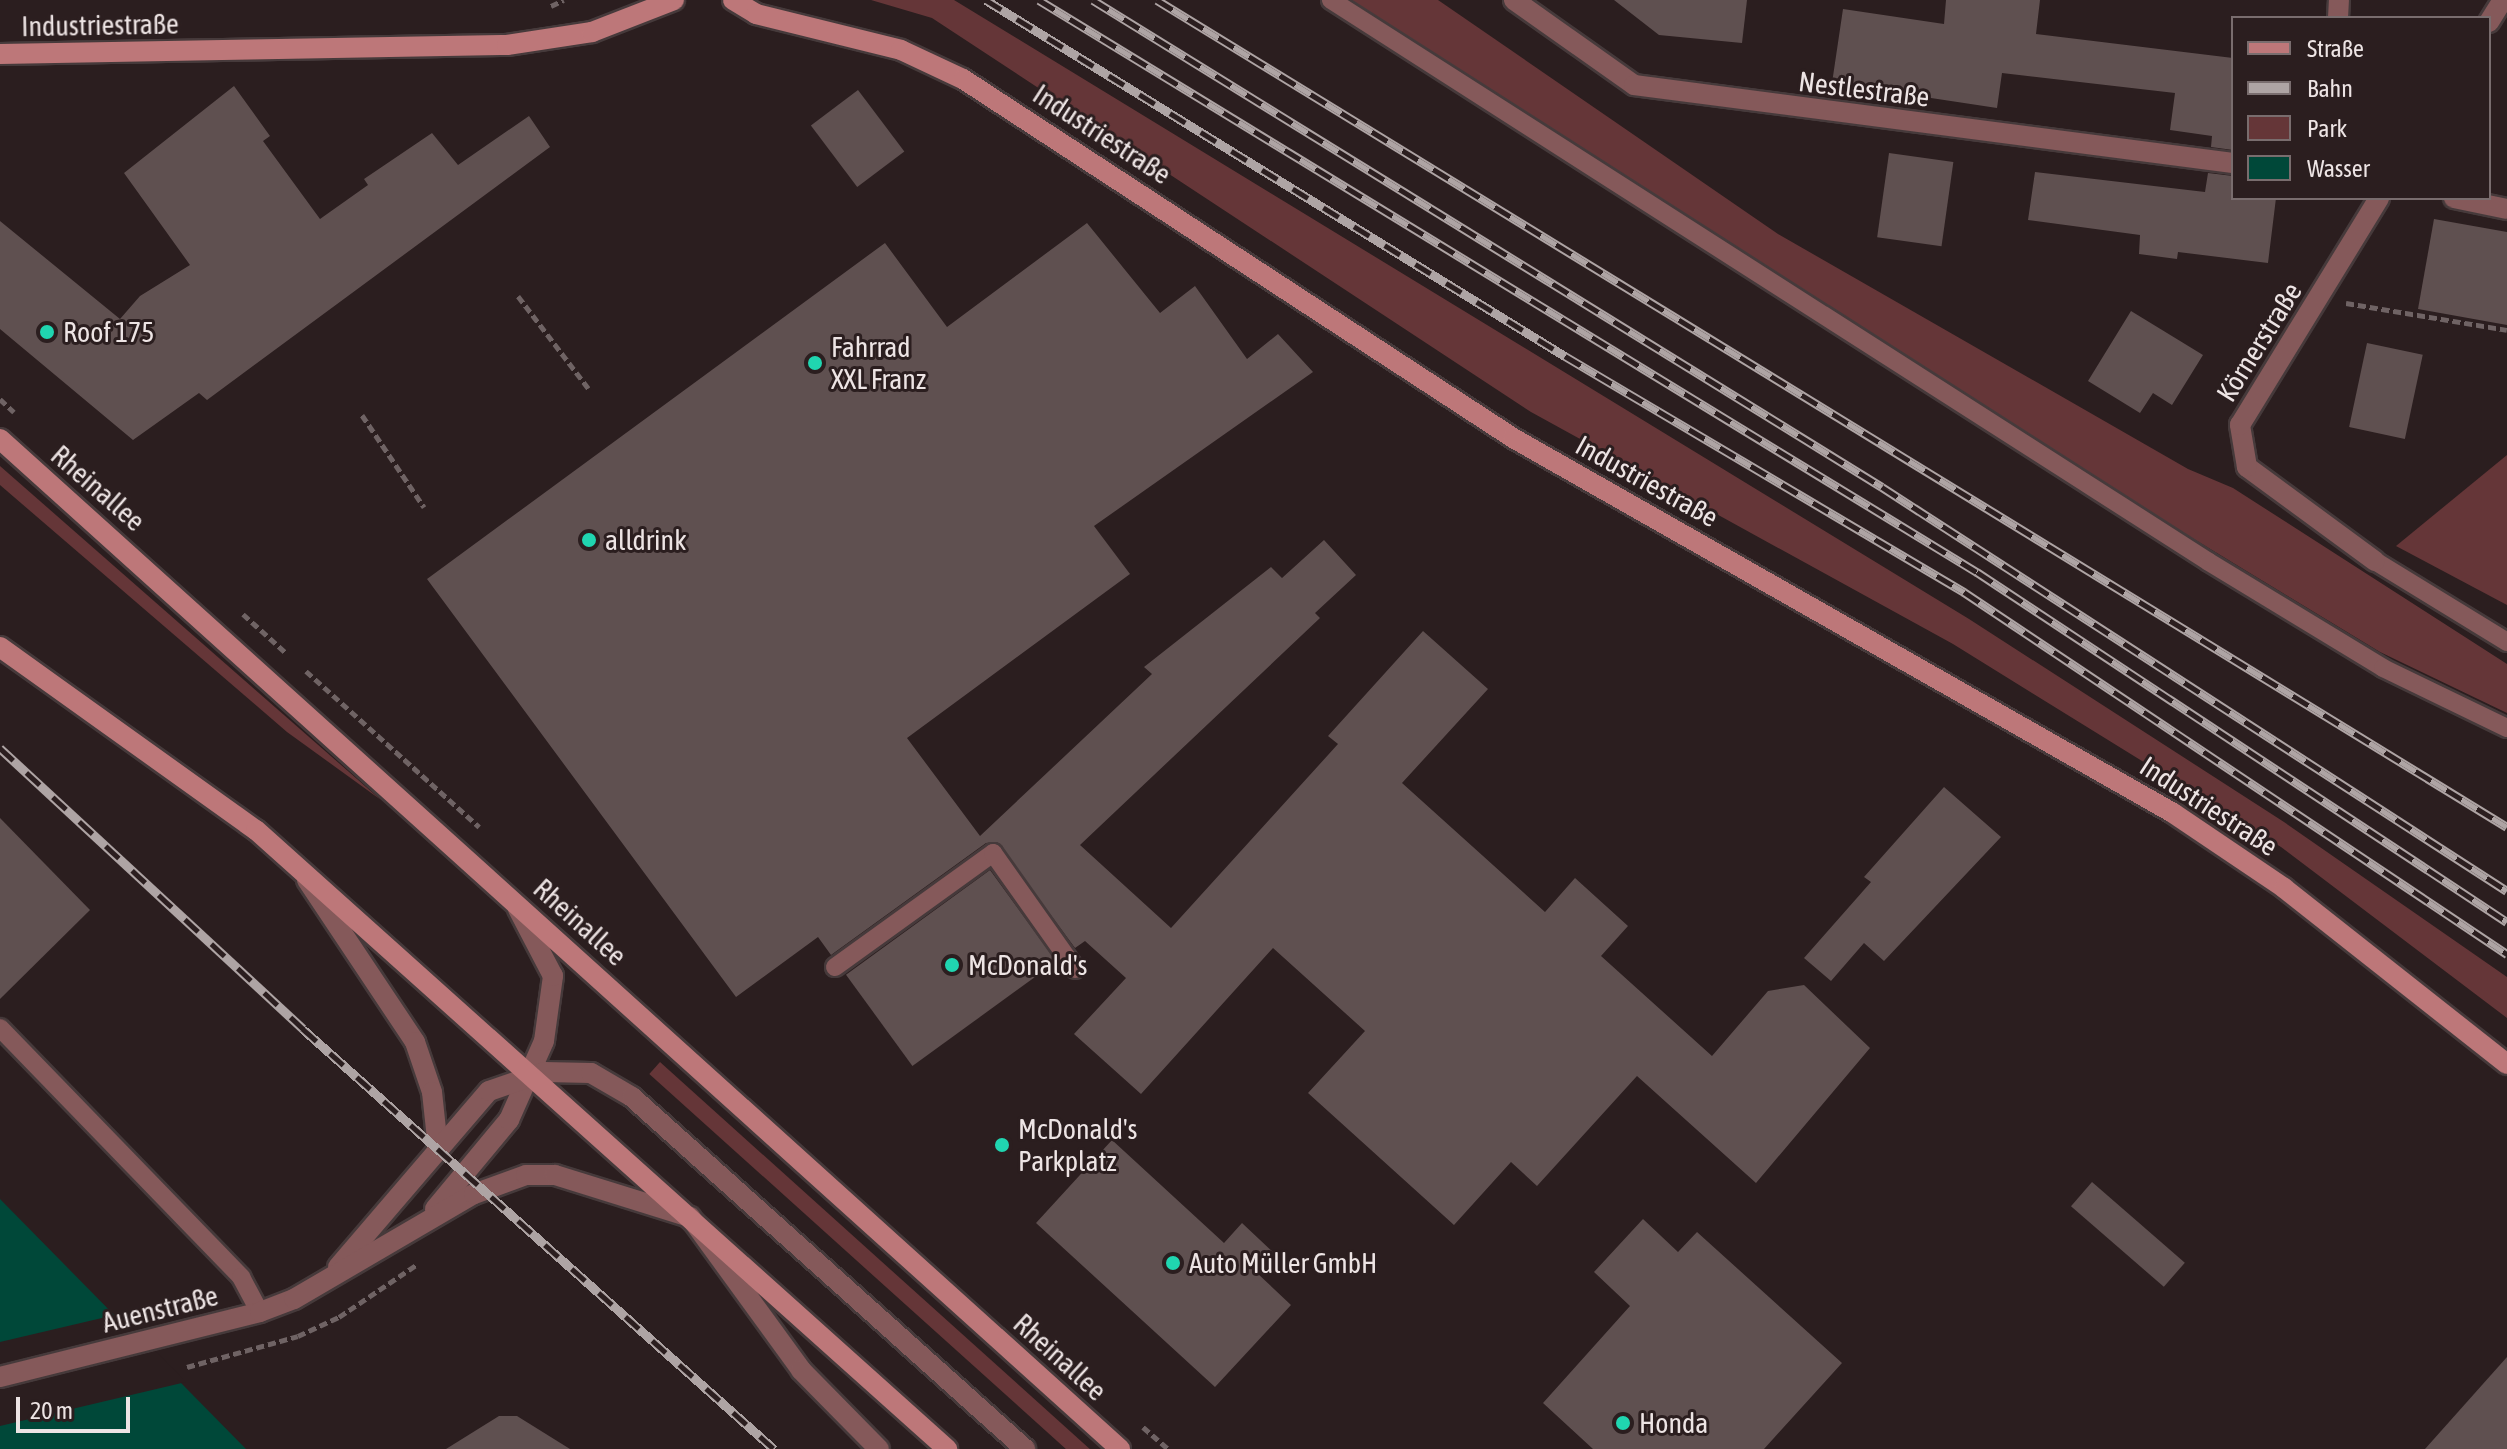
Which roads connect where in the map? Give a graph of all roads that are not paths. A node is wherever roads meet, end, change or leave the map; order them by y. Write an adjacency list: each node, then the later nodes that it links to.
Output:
1 (674, 0): 7 (main road, Industriestraße)
2 (733, 0): 22 (main road, Industriestraße)
3 (1331, 0): 16 (lane)
4 (1514, 0): 8 (street, Nestlestraße)
5 (2503, 0): 6 (street)
6 (2491, 19)
7 (0, 54)
8 (2231, 163)
9 (2378, 200): 13 (street, Körnerstraße)
10 (2464, 200): 11 (street)
11 (2507, 209)
12 (0, 439): 18 (main road, Rheinallee)
13 (2375, 561): 14 (lane)
14 (2507, 642)
15 (0, 647): 17 (main road)
16 (2507, 728)
17 (295, 864): 23 (main road); 24 (street)
18 (510, 896): 23 (street, Auenstraße); 33 (main road, Rheinallee)
19 (835, 967): 20 (lane)
20 (1075, 969)
21 (0, 1028): 28 (lane)
22 (2507, 1064)
23 (531, 1075): 24 (street, Auenstraße); 25 (main road); 26 (street, Auenstraße); 32 (street, Auenstraße)
24 (438, 1148): 27 (street, Auenstraße)
25 (690, 1217): 26 (street, Auenstraße); 30 (street); 31 (main road)
26 (422, 1224): 27 (street, Auenstraße)
27 (328, 1279): 28 (street, Auenstraße)
28 (260, 1312): 29 (street, Auenstraße)
29 (0, 1377)
30 (879, 1449)
31 (947, 1449)
32 (1025, 1449)
33 (1120, 1449)

